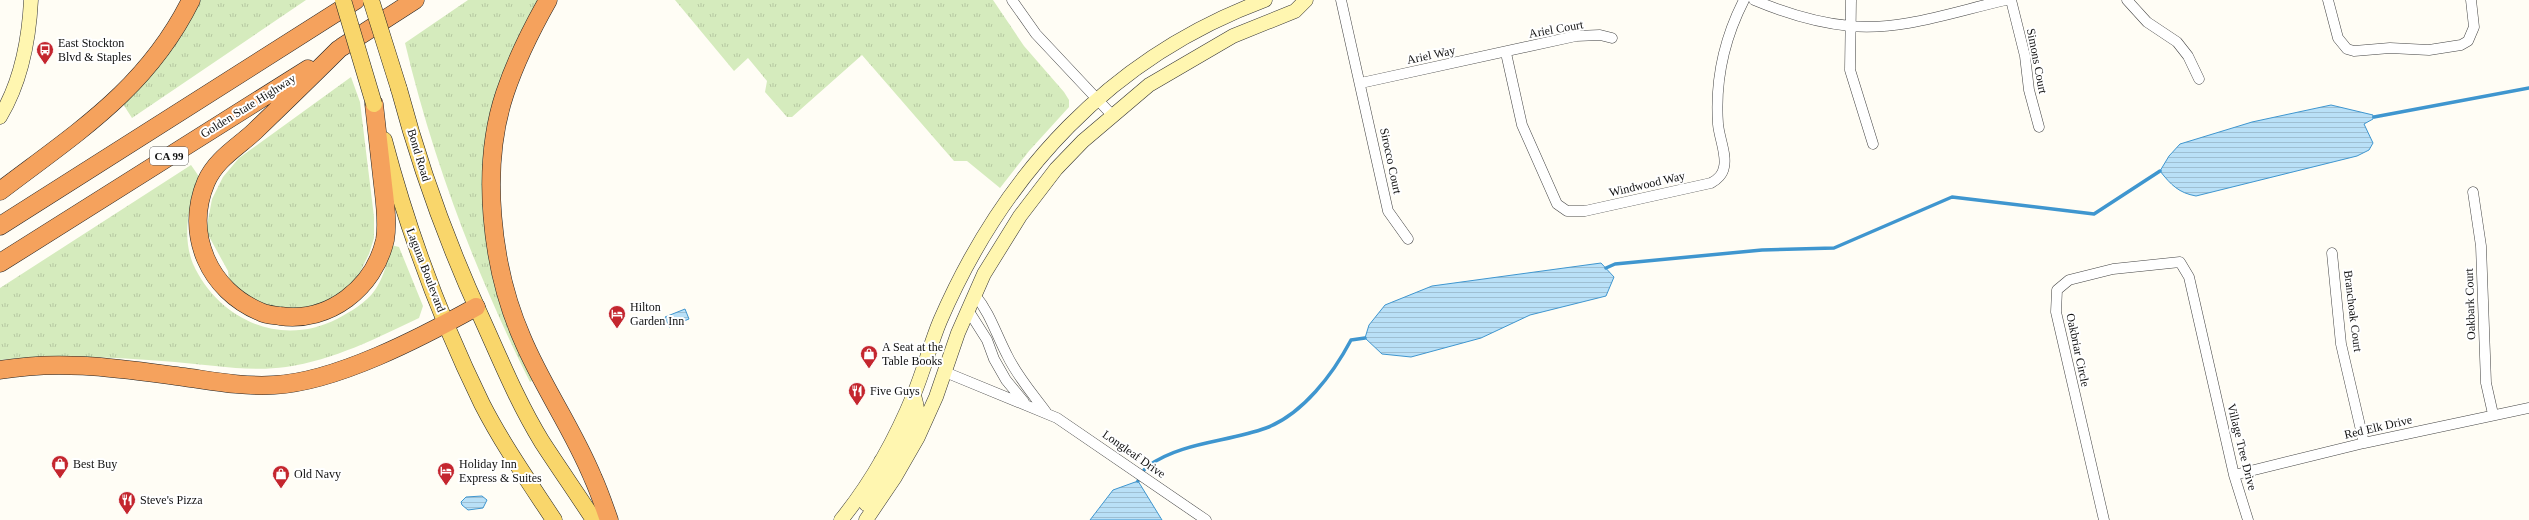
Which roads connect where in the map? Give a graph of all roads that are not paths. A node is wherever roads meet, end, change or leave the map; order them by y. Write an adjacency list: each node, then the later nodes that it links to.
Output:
1 (31, 0): 29 (street)
2 (191, 0): 32 (highway)
3 (343, 0): 27 (main road, Laguna Boulevard, bridge)
4 (356, 0): 34 (highway, CA 99)
5 (371, 0): 39 (main road, Bond Road, bridge)
6 (415, 0): 22 (highway, Golden State Highway / CA 99)
7 (548, 0): 57 (highway)
8 (1012, 0): 26 (street)
9 (1265, 0): 26 (street)
10 (1306, 0): 28 (street)
11 (1341, 0): 25 (street, Sirocco Court)
12 (1744, 0): 23 (street, Windwood Way)
13 (1754, 0): 20 (street)
14 (1851, 0): 20 (street)
15 (2006, 0): 20 (street)
16 (2011, 0): 30 (street, Simons Court)
17 (2127, 0): 24 (street)
18 (2328, 0): 19 (street)
19 (2471, 0)
20 (1851, 26): 31 (street)
21 (1612, 38): 23 (street, Ariel Court)
22 (339, 49): 27 (highway); 37 (highway, Golden State Highway / CA 99)
23 (1506, 53): 25 (street, Ariel Way)
24 (2199, 80)
25 (1361, 83): 35 (street, Sirocco Court)
26 (1096, 99): 28 (street); 45 (street)
27 (374, 104): 41 (main road, Laguna Boulevard)
28 (1112, 115): 38 (street)
29 (0, 117)
30 (2039, 127)
31 (1873, 144)
32 (0, 190)
33 (2473, 192): 49 (street, Oakbark Court)
34 (0, 226)
35 (1408, 239)
36 (2332, 253): 50 (street, Branchoak Court)
37 (0, 263)
38 (974, 295): 40 (street); 48 (street, Longleaf Drive)
39 (476, 306): 41 (highway); 56 (main road)
40 (968, 310): 43 (street); 46 (street, Longleaf Drive)
41 (446, 323): 42 (highway); 55 (main road, Laguna Boulevard)
42 (0, 370)
43 (945, 372): 46 (street, Longleaf Drive); 53 (street)
44 (2212, 381): 52 (street, Village Tree Drive); 61 (street, Oakbriar Circle)
45 (914, 395): 51 (street); 53 (street)
46 (1027, 404): 48 (street, Longleaf Drive)
47 (2529, 408): 49 (street, Red Elk Drive)
48 (1046, 412): 60 (street, Longleaf Drive)
49 (2493, 414): 50 (street, Red Elk Drive)
50 (2364, 443): 52 (street, Red Elk Drive)
51 (881, 461): 54 (street); 58 (street)
52 (2234, 475): 62 (street, Village Tree Drive)
53 (895, 477): 59 (street)
54 (846, 517)
55 (554, 520)
56 (594, 520)
57 (609, 520)
58 (863, 520)
59 (866, 520)
60 (1206, 520)
61 (2104, 520)
62 (2248, 520)

